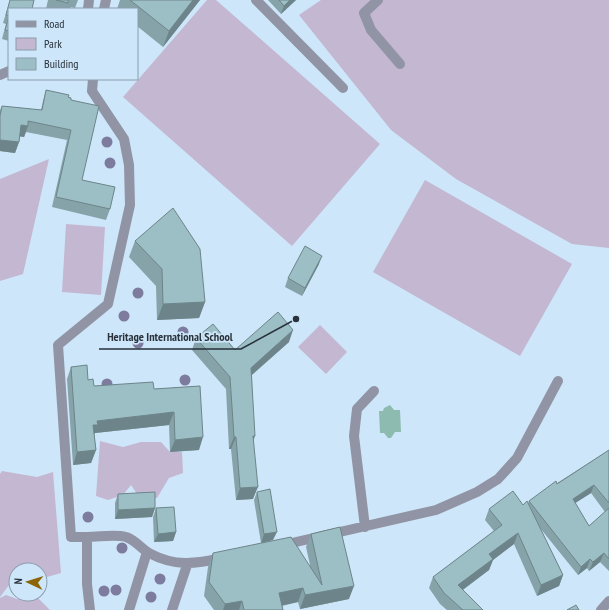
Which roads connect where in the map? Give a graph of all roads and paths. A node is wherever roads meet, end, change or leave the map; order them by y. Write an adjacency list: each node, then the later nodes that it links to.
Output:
1 (256, 0): 5 (street)
2 (378, 0): 3 (street)
3 (400, 64)
4 (93, 80): 9 (street)
5 (343, 88)
6 (558, 381): 8 (street)
7 (374, 391): 8 (street)
8 (365, 527): 10 (street)
9 (87, 537): 11 (street); 15 (street)
10 (276, 547)
11 (147, 552): 13 (street); 16 (street)
12 (232, 556): 13 (street)
13 (187, 565): 17 (street)
14 (609, 601): 18 (street)
15 (90, 610)
16 (129, 610)
17 (172, 610)
18 (602, 610)

